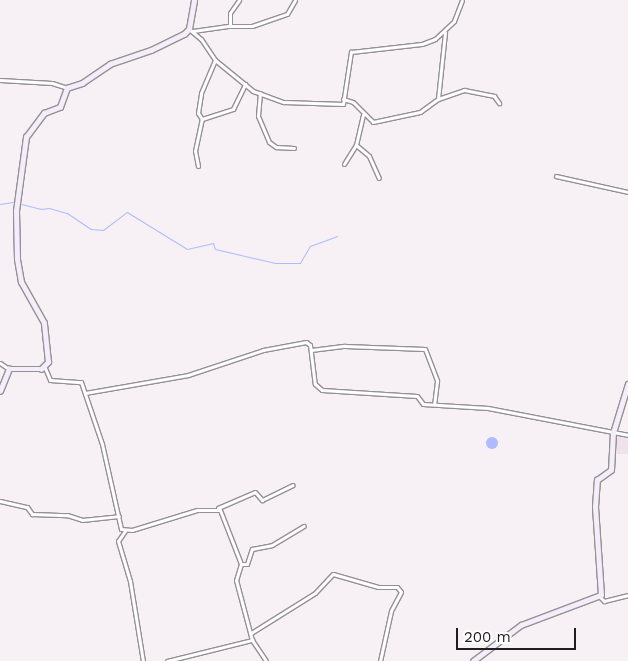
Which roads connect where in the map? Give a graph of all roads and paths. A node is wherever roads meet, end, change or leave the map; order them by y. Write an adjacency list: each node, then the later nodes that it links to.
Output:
1 (194, 0): 6 (street)
2 (239, 0): 5 (street)
3 (295, 0): 5 (street)
4 (462, 0): 7 (street)
5 (230, 26): 6 (street)
6 (190, 30): 8 (street); 11 (street)
7 (445, 32): 13 (street); 14 (street)
8 (215, 60): 10 (street); 17 (street)
9 (0, 80): 11 (street)
10 (245, 84): 12 (street); 17 (street)
11 (67, 88): 27 (street)
12 (260, 93): 13 (street); 19 (street)
13 (344, 99): 16 (street)
14 (438, 99): 15 (street); 16 (street)
15 (499, 103)
16 (363, 115): 18 (street)
17 (202, 119): 21 (street)
18 (356, 145): 20 (street); 23 (street)
19 (294, 148)
20 (344, 164)
21 (198, 166)
22 (556, 176): 24 (street)
23 (378, 178)
24 (628, 192)
25 (310, 350): 31 (street); 32 (street); 32 (street)
26 (0, 363): 28 (street)
27 (45, 368): 28 (street); 31 (street)
28 (9, 369): 30 (street)
29 (628, 384): 33 (street)
30 (0, 391)
31 (85, 393): 38 (street)
32 (434, 404): 33 (street)
33 (613, 433): 34 (street); 43 (street)
34 (628, 435)
35 (293, 485): 37 (street)
36 (0, 502): 38 (street)
37 (218, 508): 40 (street); 41 (street)
38 (119, 516): 40 (street)
39 (304, 526): 41 (street)
40 (125, 531): 46 (street)
41 (241, 564): 44 (street)
42 (628, 595): 43 (street)
43 (600, 597): 50 (street)
44 (251, 633): 45 (street); 49 (street)
45 (252, 640): 47 (street); 48 (street)
46 (143, 661)
47 (167, 661)
48 (266, 661)
49 (380, 661)
50 (473, 661)

